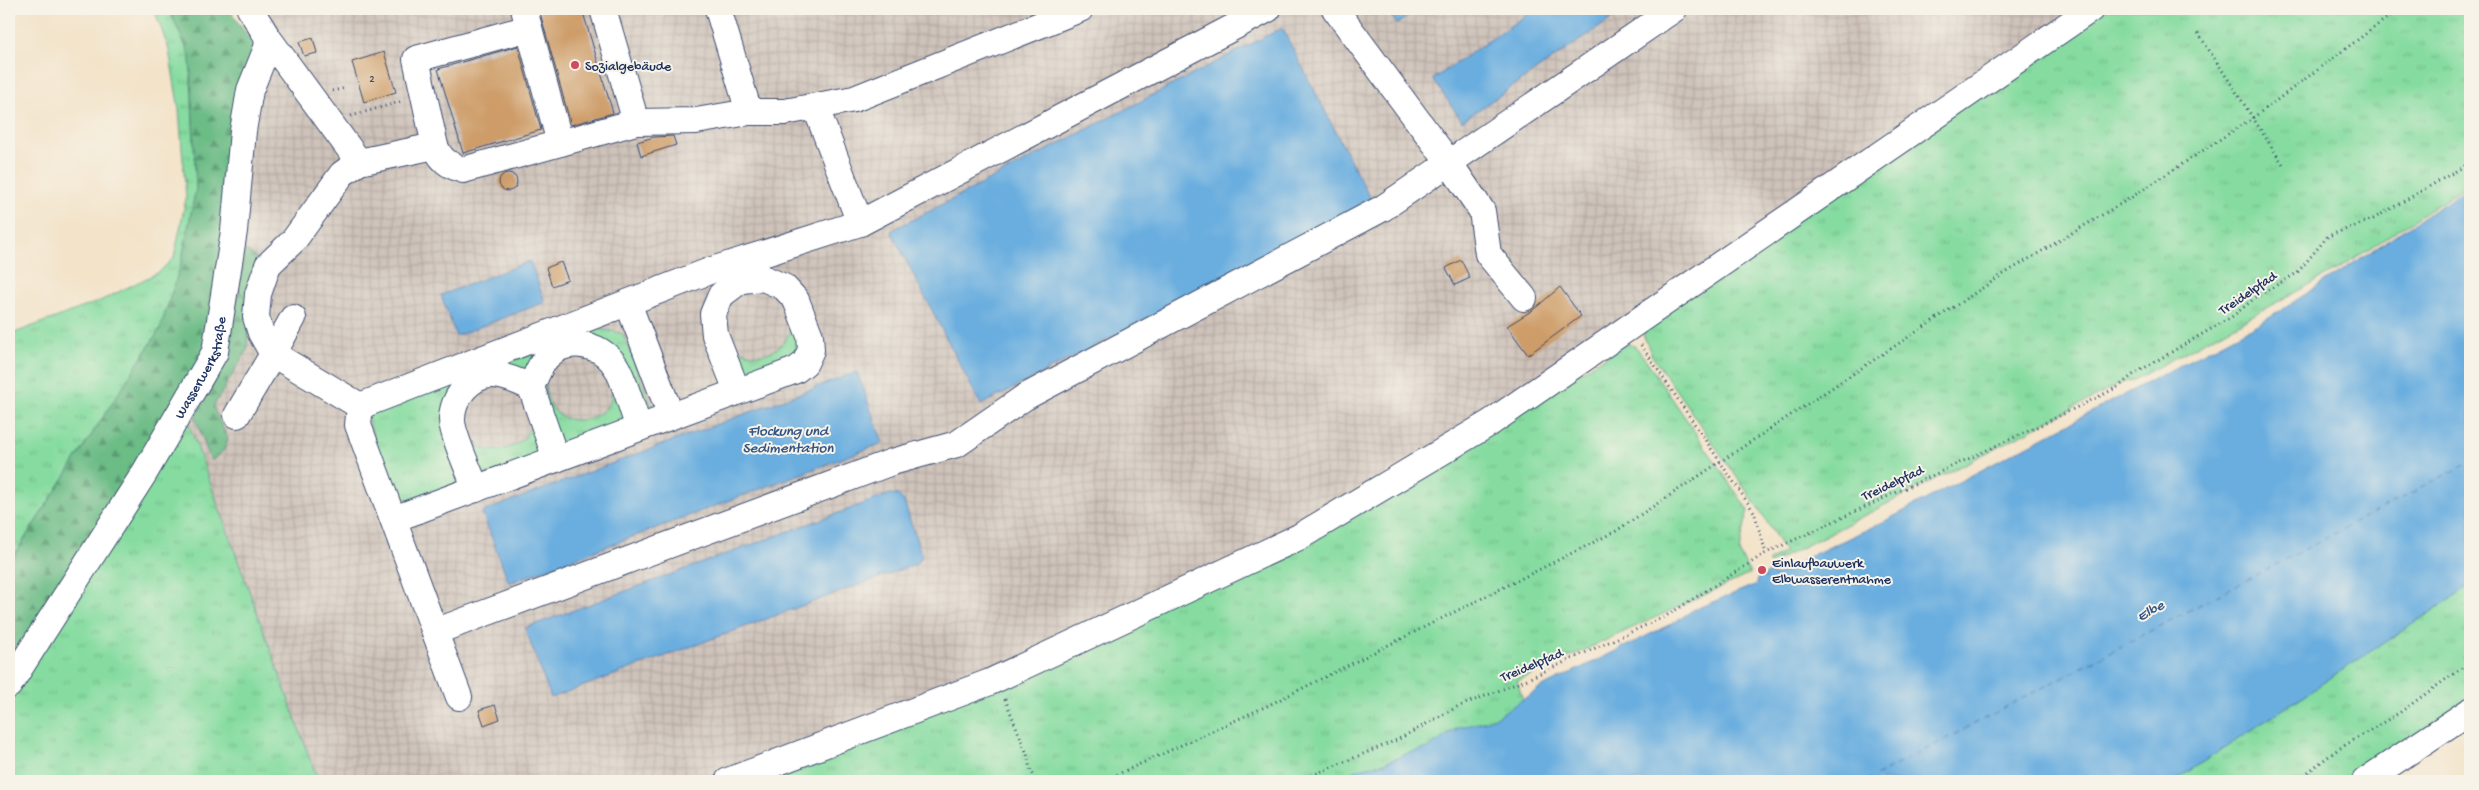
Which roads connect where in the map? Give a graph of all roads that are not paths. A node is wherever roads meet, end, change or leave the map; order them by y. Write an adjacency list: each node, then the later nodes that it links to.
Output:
1 (250, 9): 10 (street)
2 (603, 9): 13 (street)
3 (718, 9): 12 (street)
4 (1080, 9): 11 (street)
5 (1268, 9): 18 (street)
6 (1335, 9): 17 (street)
7 (1674, 9): 17 (street)
8 (2091, 9): 36 (street)
9 (526, 19): 14 (street); 15 (street)
10 (268, 38): 16 (street); 33 (street, Wasserwerkstraße)
11 (816, 108): 12 (street); 18 (street)
12 (749, 112): 13 (street)
13 (636, 122): 14 (street)
14 (560, 143): 15 (street)
15 (435, 146): 16 (street)
16 (359, 162): 22 (street)
17 (1450, 164): 19 (street); 32 (street)
18 (860, 223): 20 (street)
19 (1524, 298)
20 (628, 303): 25 (street); 27 (street)
21 (292, 318): 22 (street)
22 (273, 354): 25 (street); 26 (street)
23 (531, 387): 28 (street); 29 (street); 30 (street)
24 (737, 391): 24 (street); 27 (street)
25 (360, 406): 31 (street)
26 (237, 415)
27 (671, 416): 28 (street)
28 (640, 428): 29 (street)
29 (556, 459): 30 (street)
30 (476, 488): 31 (street)
31 (394, 519): 32 (street)
32 (437, 631): 34 (street)
33 (9, 685)
34 (459, 697)
35 (2470, 711): 37 (street)
36 (728, 781)
37 (2365, 781)

